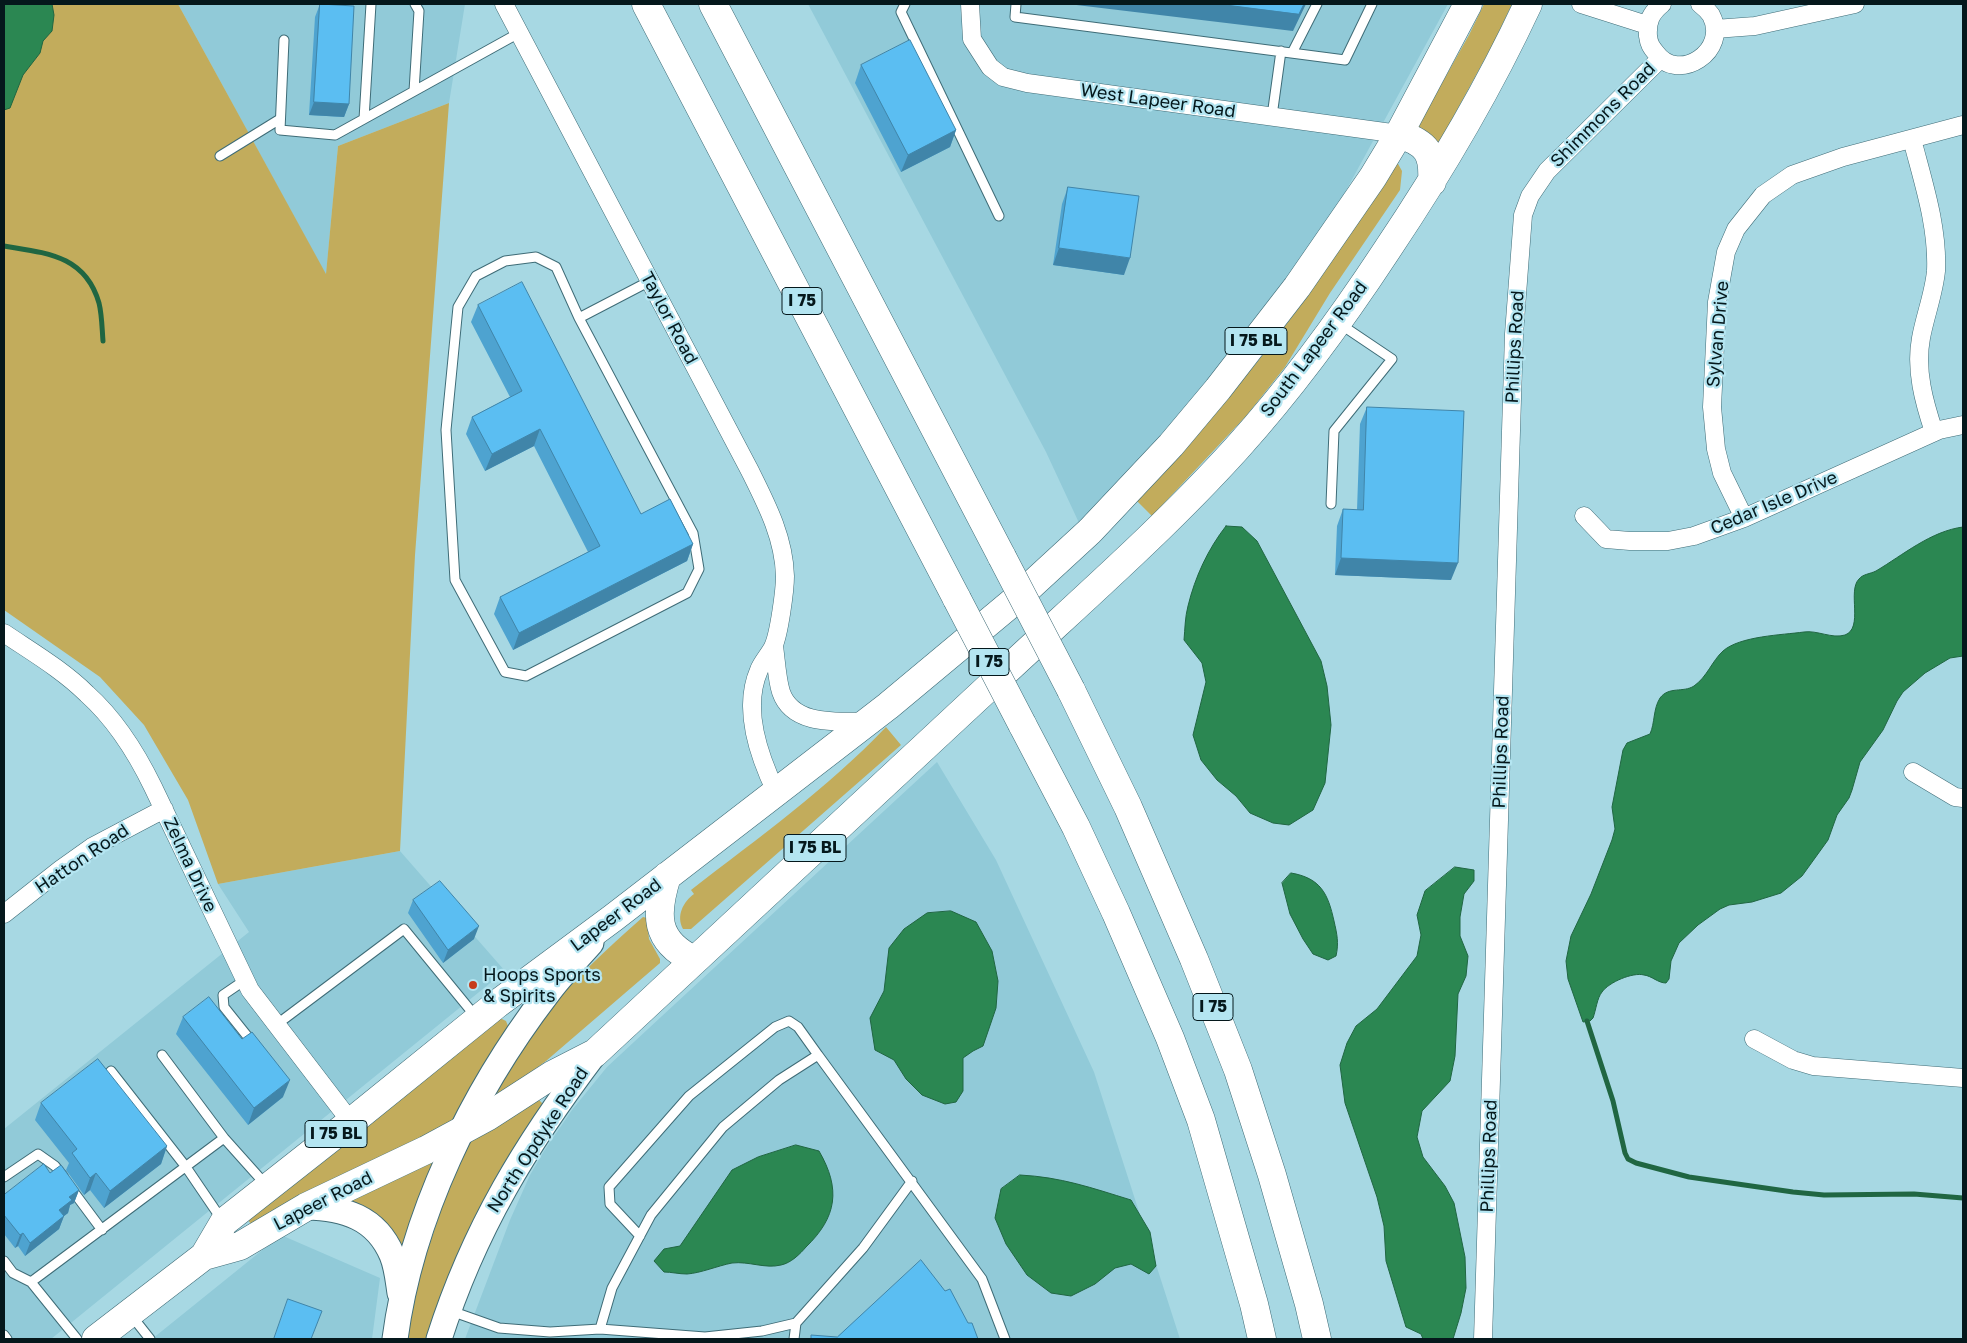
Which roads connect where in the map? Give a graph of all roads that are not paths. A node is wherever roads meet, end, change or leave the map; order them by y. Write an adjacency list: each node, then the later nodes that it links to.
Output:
1 (372, 4): 27 (lane)
2 (415, 4): 24 (lane)
3 (504, 4): 19 (street, Taylor Road)
4 (646, 4): 95 (main road, I 75, bridge)
5 (713, 4): 96 (main road, I 75, bridge)
6 (905, 4): 34 (lane)
7 (970, 4): 25 (street, West Lapeer Road)
8 (1016, 4): 21 (lane)
9 (1316, 4): 22 (lane)
10 (1372, 4): 22 (lane)
11 (1468, 4): 29 (main road, I 75 BL)
12 (1528, 4): 33 (main road, South Lapeer Road / I 75 BL)
13 (1581, 4): 17 (street)
14 (1662, 4): 17 (street)
15 (1700, 4): 18 (street)
16 (1854, 4): 18 (street)
17 (1647, 25): 23 (street)
18 (1715, 29): 23 (street)
19 (519, 33): 24 (lane); 35 (street, Taylor Road)
20 (284, 40): 26 (lane)
21 (1281, 51): 22 (lane); 25 (lane)
22 (1292, 53)
23 (1660, 59): 32 (street, Shimmons Road)
24 (414, 91): 27 (lane)
25 (1272, 116): 29 (street, West Lapeer Road)
26 (280, 119): 27 (lane); 31 (lane)
27 (364, 119)
28 (1963, 125): 30 (street, Sylvan Drive)
29 (1399, 134): 33 (main road); 46 (main road, Lapeer Road / I 75 BL)
30 (1912, 139): 39 (street); 42 (street, Sylvan Drive)
31 (220, 156)
32 (1547, 171): 97 (street, Phillips Road)
33 (1432, 182): 37 (main road, South Lapeer Road / I 75 BL)
34 (999, 216)
35 (650, 281): 36 (lane); 45 (street, Taylor Road)
36 (579, 318): 36 (lane)
37 (1338, 323): 40 (lane); 44 (main road, South Lapeer Road / I 75 BL)
38 (1963, 425): 39 (street, Cedar Isle Drive)
39 (1934, 432): 42 (street, Cedar Isle Drive)
40 (1331, 504)
41 (1584, 516): 42 (street, Cedar Isle Drive)
42 (1744, 518)
43 (4, 634): 50 (street, Zelma Drive)
44 (1034, 643): 54 (main road, Lapeer Road / I 75 BL)
45 (774, 646): 46 (street, Taylor Road); 48 (street, Taylor Road)
46 (868, 722): 48 (main road, Lapeer Road / I 75 BL)
47 (1913, 772): 49 (street)
48 (776, 792): 51 (main road, Lapeer Road / I 75 BL)
49 (1963, 798)
50 (164, 809): 52 (street, Hatton Road); 55 (street, Zelma Drive)
51 (667, 876): 53 (main road, Lapeer Road / I 75 BL); 54 (main road)
52 (4, 914)
53 (613, 918): 56 (main road, Lapeer Road / I 75 BL); 66 (main road)
54 (694, 960): 60 (main road, Lapeer Road / I 75 BL)
55 (245, 980): 57 (street, Zelma Drive); 58 (lane)
56 (477, 1020): 57 (lane); 65 (main road, Lapeer Road / I 75 BL)
57 (276, 1025): 65 (street, Zelma Drive)
58 (248, 1037)
59 (1754, 1039): 64 (street)
60 (595, 1053): 66 (main road, Lapeer Road / I 75 BL); 80 (main road, North Opdyke Road)
61 (162, 1055): 67 (lane)
62 (818, 1055): 70 (lane); 75 (lane); 75 (lane)
63 (111, 1071): 68 (lane)
64 (1963, 1078)
65 (351, 1122): 71 (main road, Lapeer Road / I 75 BL)
66 (463, 1131): 72 (main road, Lapeer Road / I 75 BL); 79 (main road)
67 (224, 1138): 68 (lane); 71 (lane)
68 (186, 1167): 73 (lane); 74 (lane)
69 (4, 1177): 74 (lane)
70 (912, 1181): 82 (lane); 94 (lane)
71 (268, 1187): 73 (main road, Lapeer Road / I 75 BL)
72 (306, 1208): 76 (main road, Lapeer Road / I 75 BL); 79 (main road)
73 (224, 1222): 76 (main road, Lapeer Road / I 75 BL)
74 (102, 1230): 78 (lane)
75 (640, 1236): 83 (lane)
76 (204, 1256): 81 (main road, Lapeer Road / I 75 BL)
77 (4, 1261): 78 (lane)
78 (31, 1282): 88 (lane)
79 (401, 1300): 91 (main road)
80 (449, 1310): 85 (lane); 92 (main road, North Opdyke Road)
81 (130, 1313): 89 (main road, Lapeer Road / I 75 BL); 90 (lane)
82 (796, 1323): 86 (lane); 93 (lane)
83 (600, 1329): 85 (lane); 86 (lane)
84 (4, 1335): 87 (lane)
85 (538, 1335)
86 (731, 1337)
87 (7, 1339)
88 (77, 1339)
89 (96, 1339)
90 (150, 1339)
91 (395, 1339)
92 (439, 1339)
93 (794, 1339)
94 (1005, 1339)
95 (1262, 1339)
96 (1316, 1339)
97 (1483, 1339)

